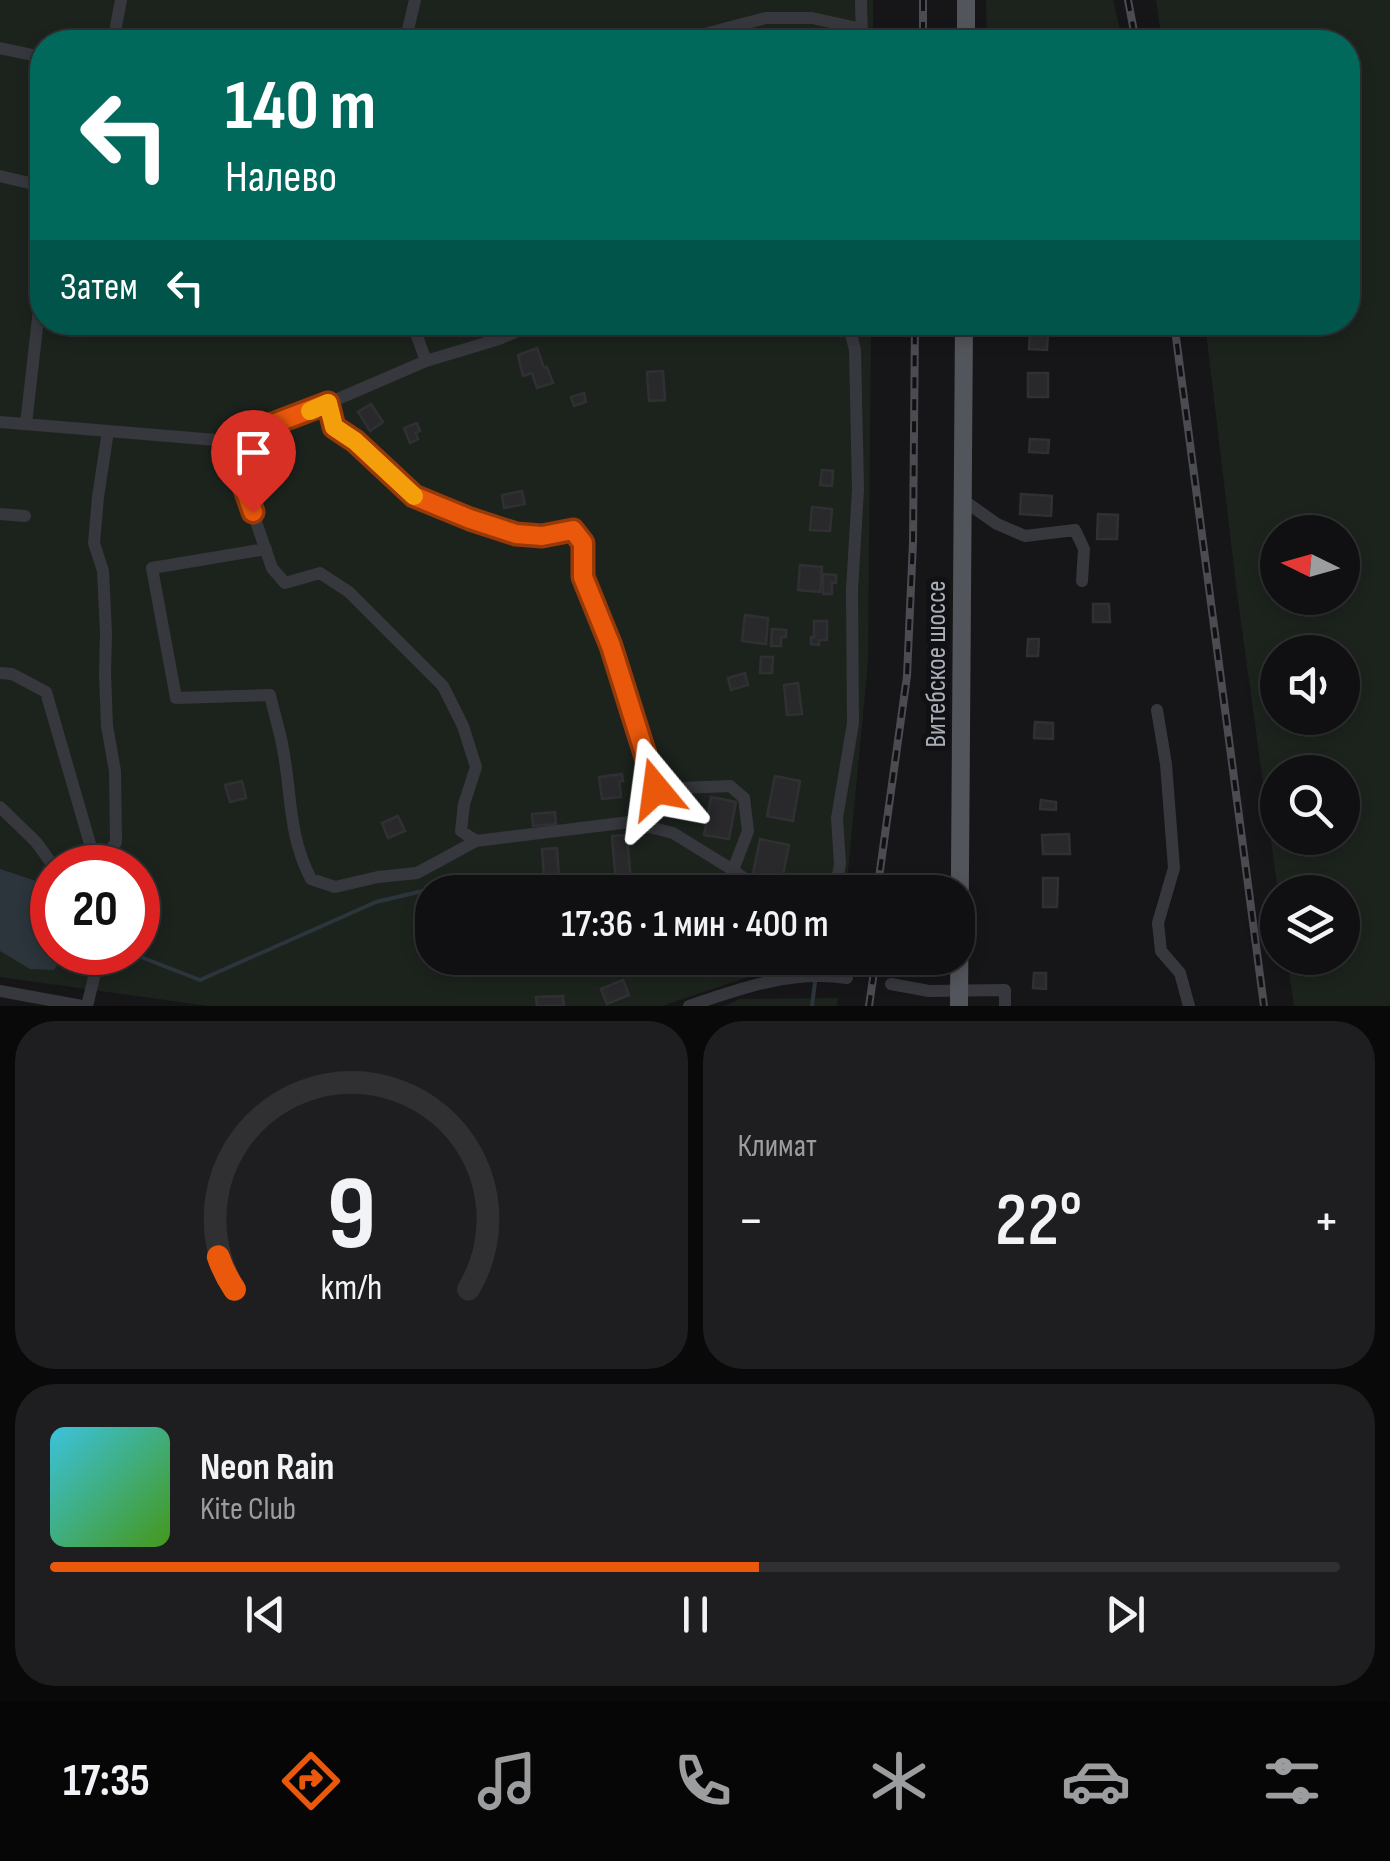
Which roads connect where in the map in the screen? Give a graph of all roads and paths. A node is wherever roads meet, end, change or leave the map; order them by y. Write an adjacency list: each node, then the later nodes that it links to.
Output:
1 (121, 0): 5 (street)
2 (414, 0): 6 (street)
3 (861, 0): 9 (street)
4 (966, 0): 10 (main road)
5 (115, 30)
6 (408, 30)
7 (725, 30): 8 (street)
8 (845, 30)
9 (862, 30)
10 (966, 30)
11 (0, 48): 12 (street)
12 (30, 54)
13 (0, 176): 14 (street)
14 (30, 183)
15 (37, 335): 25 (street)
16 (417, 335): 22 (street)
17 (498, 335): 21 (street)
18 (508, 335): 21 (street)
19 (851, 335): 42 (street)
20 (964, 335): 28 (main road, Витебское шоссе)
21 (499, 339): 22 (street)
22 (426, 361): 23 (street)
23 (328, 403): 27 (street); 40 (street)
24 (0, 422): 25 (street)
25 (26, 424): 26 (street)
26 (108, 431): 27 (street); 39 (street)
27 (228, 441): 31 (street)
28 (963, 500): 32 (street); 48 (main road, Витебское шоссе)
29 (0, 514): 30 (street)
30 (25, 516)
31 (266, 549): 36 (street); 36 (street)
32 (1082, 581)
33 (0, 673): 38 (street)
34 (1157, 710): 53 (street)
35 (0, 807): 37 (street)
36 (476, 841): 40 (street)
37 (38, 845)
38 (91, 845)
39 (114, 845)
40 (733, 870): 41 (street)
41 (740, 875)
42 (838, 875)
43 (94, 975): 50 (street)
44 (825, 975): 45 (street); 49 (street)
45 (847, 978)
46 (891, 984): 48 (street)
47 (0, 991): 50 (street)
48 (959, 998): 52 (street)
49 (721, 1000): 51 (street)
50 (85, 1006)
51 (690, 1006)
52 (1005, 1006)
53 (1190, 1006)

